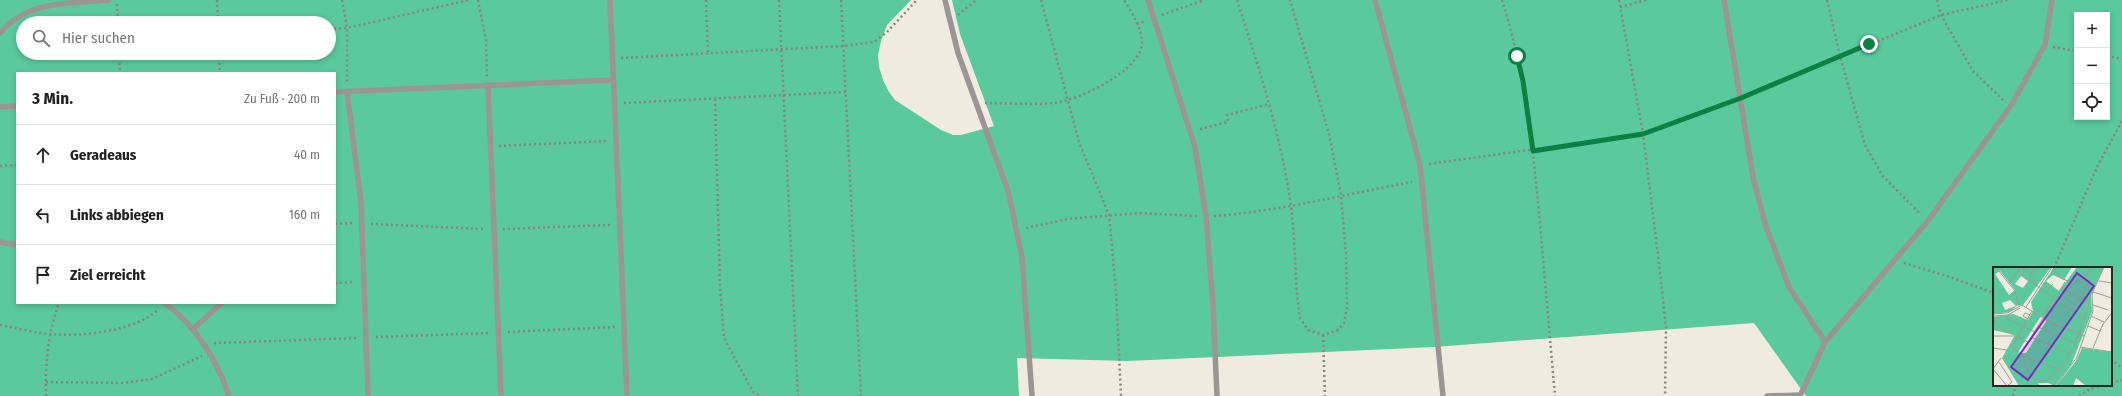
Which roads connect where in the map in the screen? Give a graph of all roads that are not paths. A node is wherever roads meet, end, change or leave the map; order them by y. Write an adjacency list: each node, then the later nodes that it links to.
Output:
1 (109, 0): 8 (lane)
2 (610, 0): 11 (lane)
3 (945, 0): 28 (lane)
4 (1148, 0): 29 (lane)
5 (1375, 0): 30 (lane)
6 (1724, 0): 22 (lane)
7 (2052, 0): 22 (lane)
8 (19, 16)
9 (16, 18): 10 (lane)
10 (0, 33)
11 (613, 80): 12 (lane); 27 (lane)
12 (488, 85): 14 (lane); 26 (lane)
13 (336, 92): 14 (lane)
14 (347, 92): 25 (lane)
15 (16, 106): 16 (lane)
16 (0, 107)
17 (0, 242): 18 (lane)
18 (16, 245)
19 (166, 304): 21 (lane)
20 (221, 304): 21 (lane)
21 (194, 328): 24 (lane)
22 (1825, 342): 23 (lane)
23 (1800, 395): 31 (lane)
24 (229, 396)
25 (368, 396)
26 (501, 396)
27 (627, 396)
28 (1032, 396)
29 (1217, 396)
30 (1443, 396)
31 (1767, 396)

